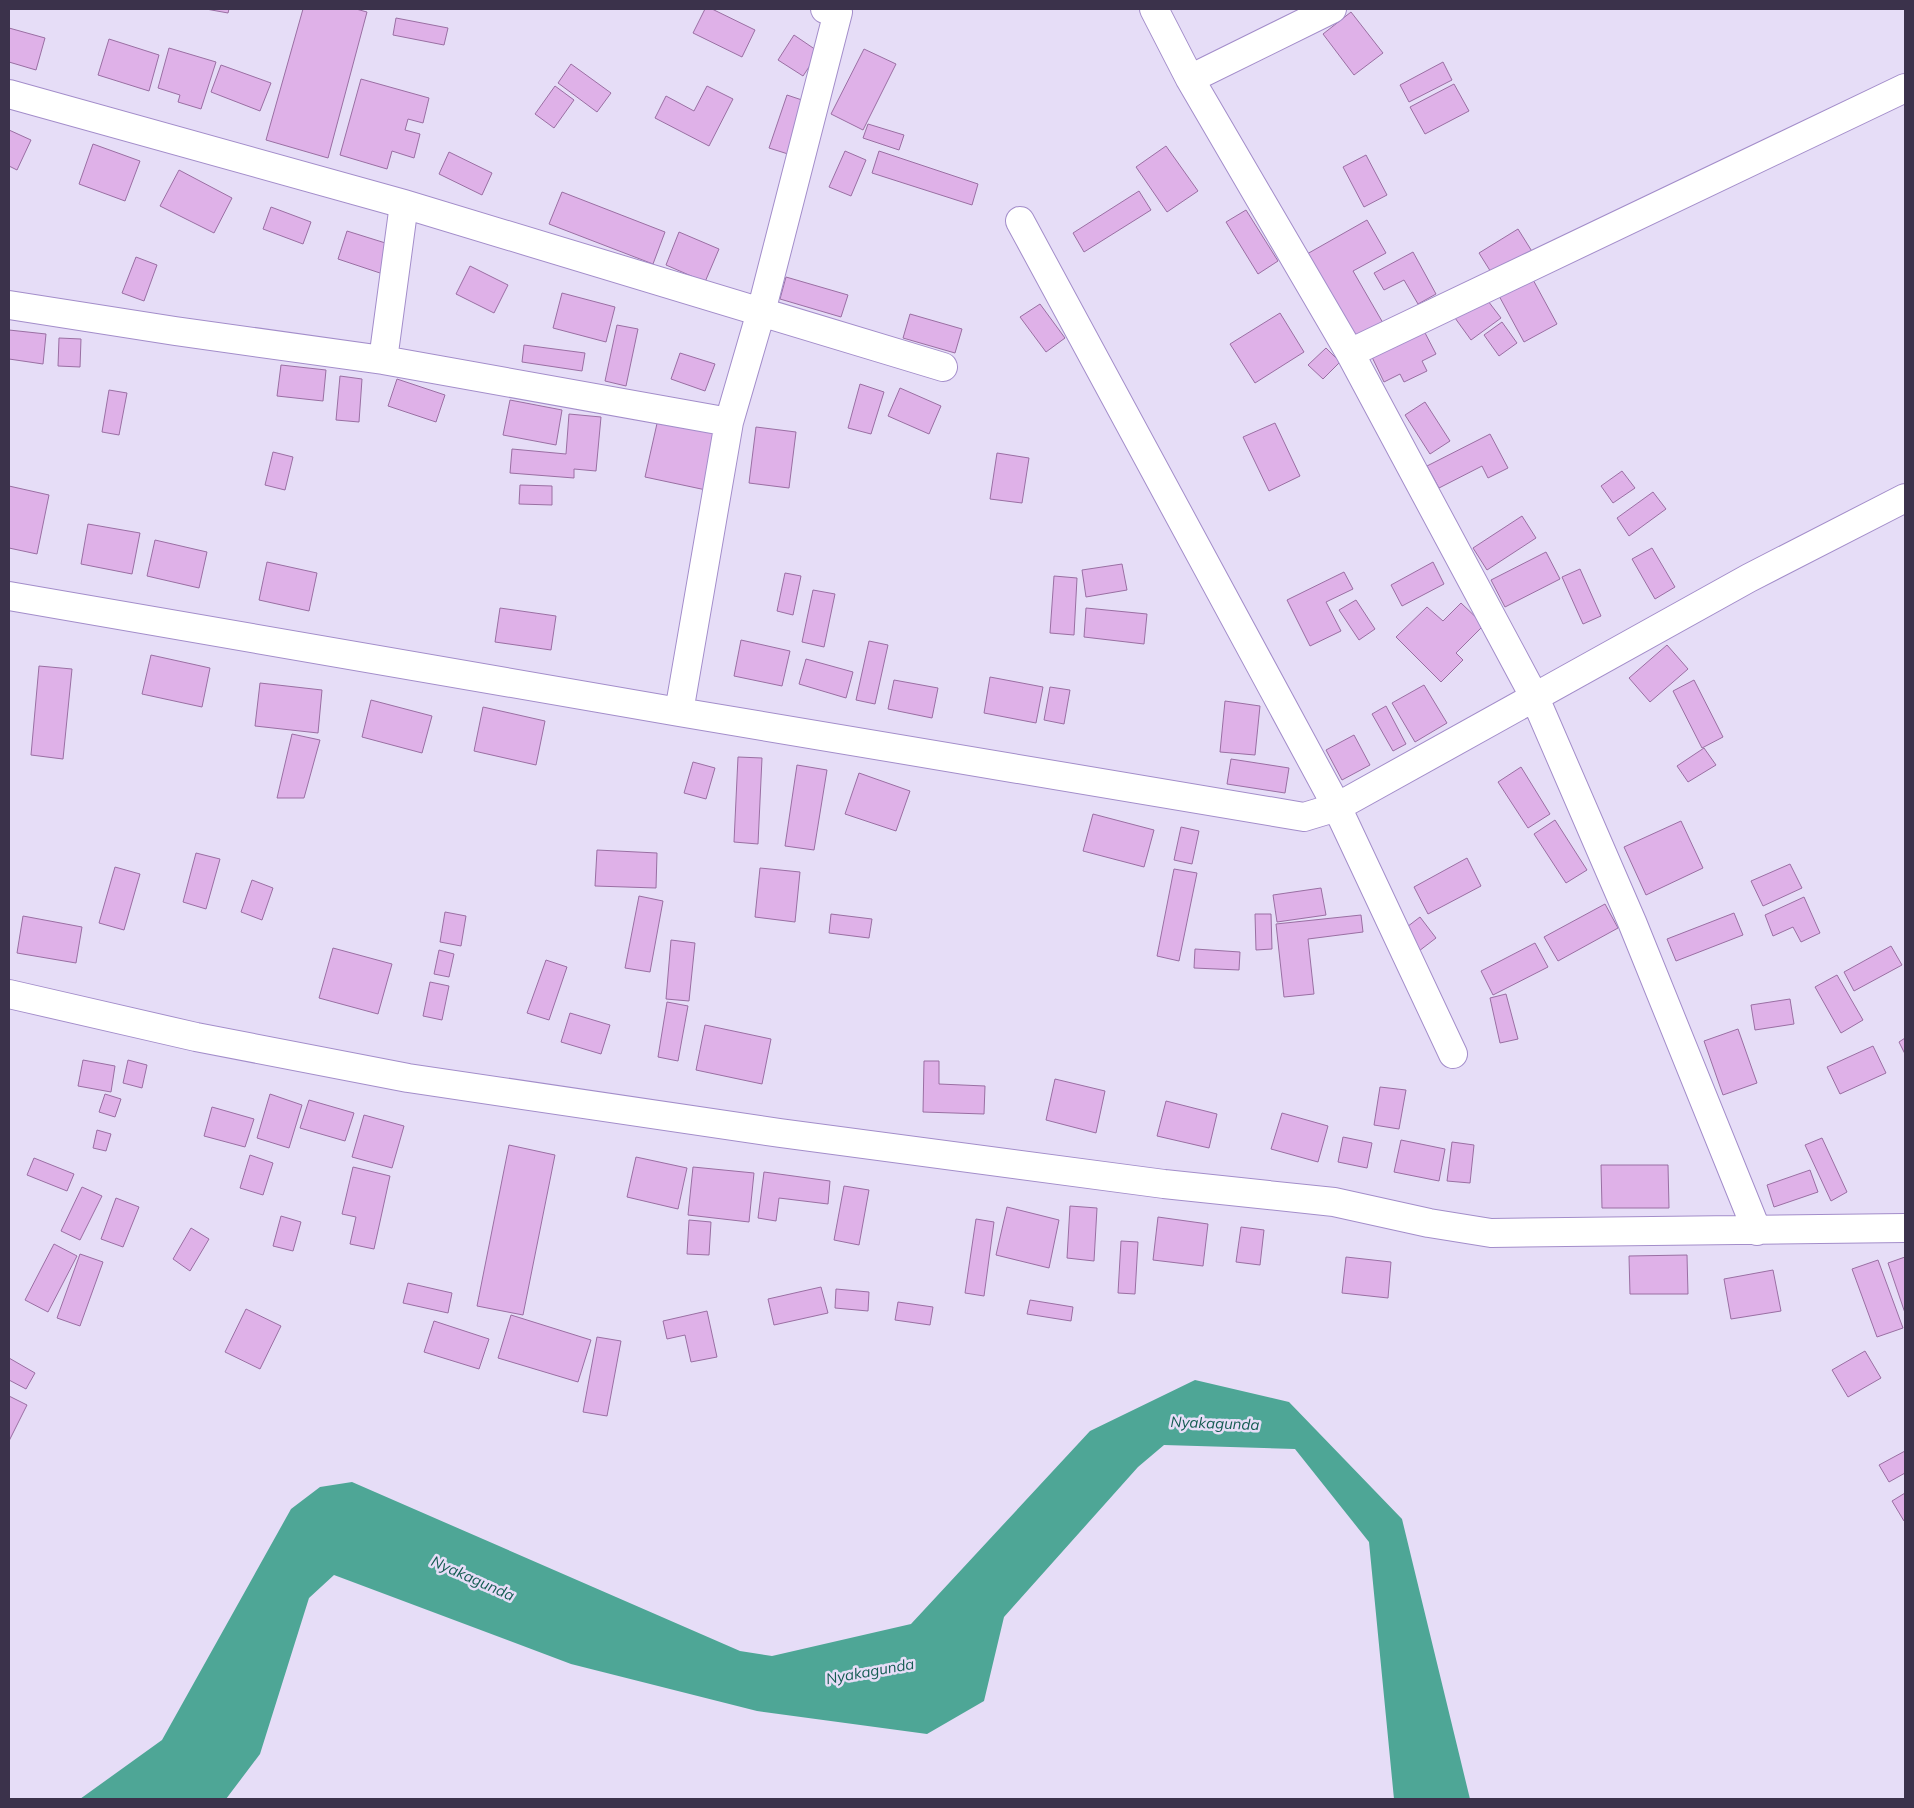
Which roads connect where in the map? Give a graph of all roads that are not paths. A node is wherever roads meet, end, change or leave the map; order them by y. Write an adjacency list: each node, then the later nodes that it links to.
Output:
1 (825, 9): 10 (street)
2 (1154, 9): 4 (street)
3 (1332, 9): 4 (street)
4 (1190, 79): 11 (street)
5 (1905, 88): 11 (street)
6 (9, 94): 7 (street)
7 (404, 204): 10 (street); 12 (street)
8 (1020, 221): 19 (street)
9 (9, 305): 12 (street)
10 (762, 312): 13 (street); 14 (street)
11 (1350, 353): 17 (street)
12 (383, 360): 14 (street)
13 (943, 367)
14 (729, 422): 18 (street)
15 (1905, 498): 17 (street)
16 (9, 596): 18 (street)
17 (1535, 698): 19 (street); 23 (street)
18 (678, 712): 19 (street)
19 (1337, 807): 21 (street)
20 (9, 994): 23 (street)
21 (1453, 1054)
22 (1905, 1228): 23 (street)
23 (1757, 1231)

